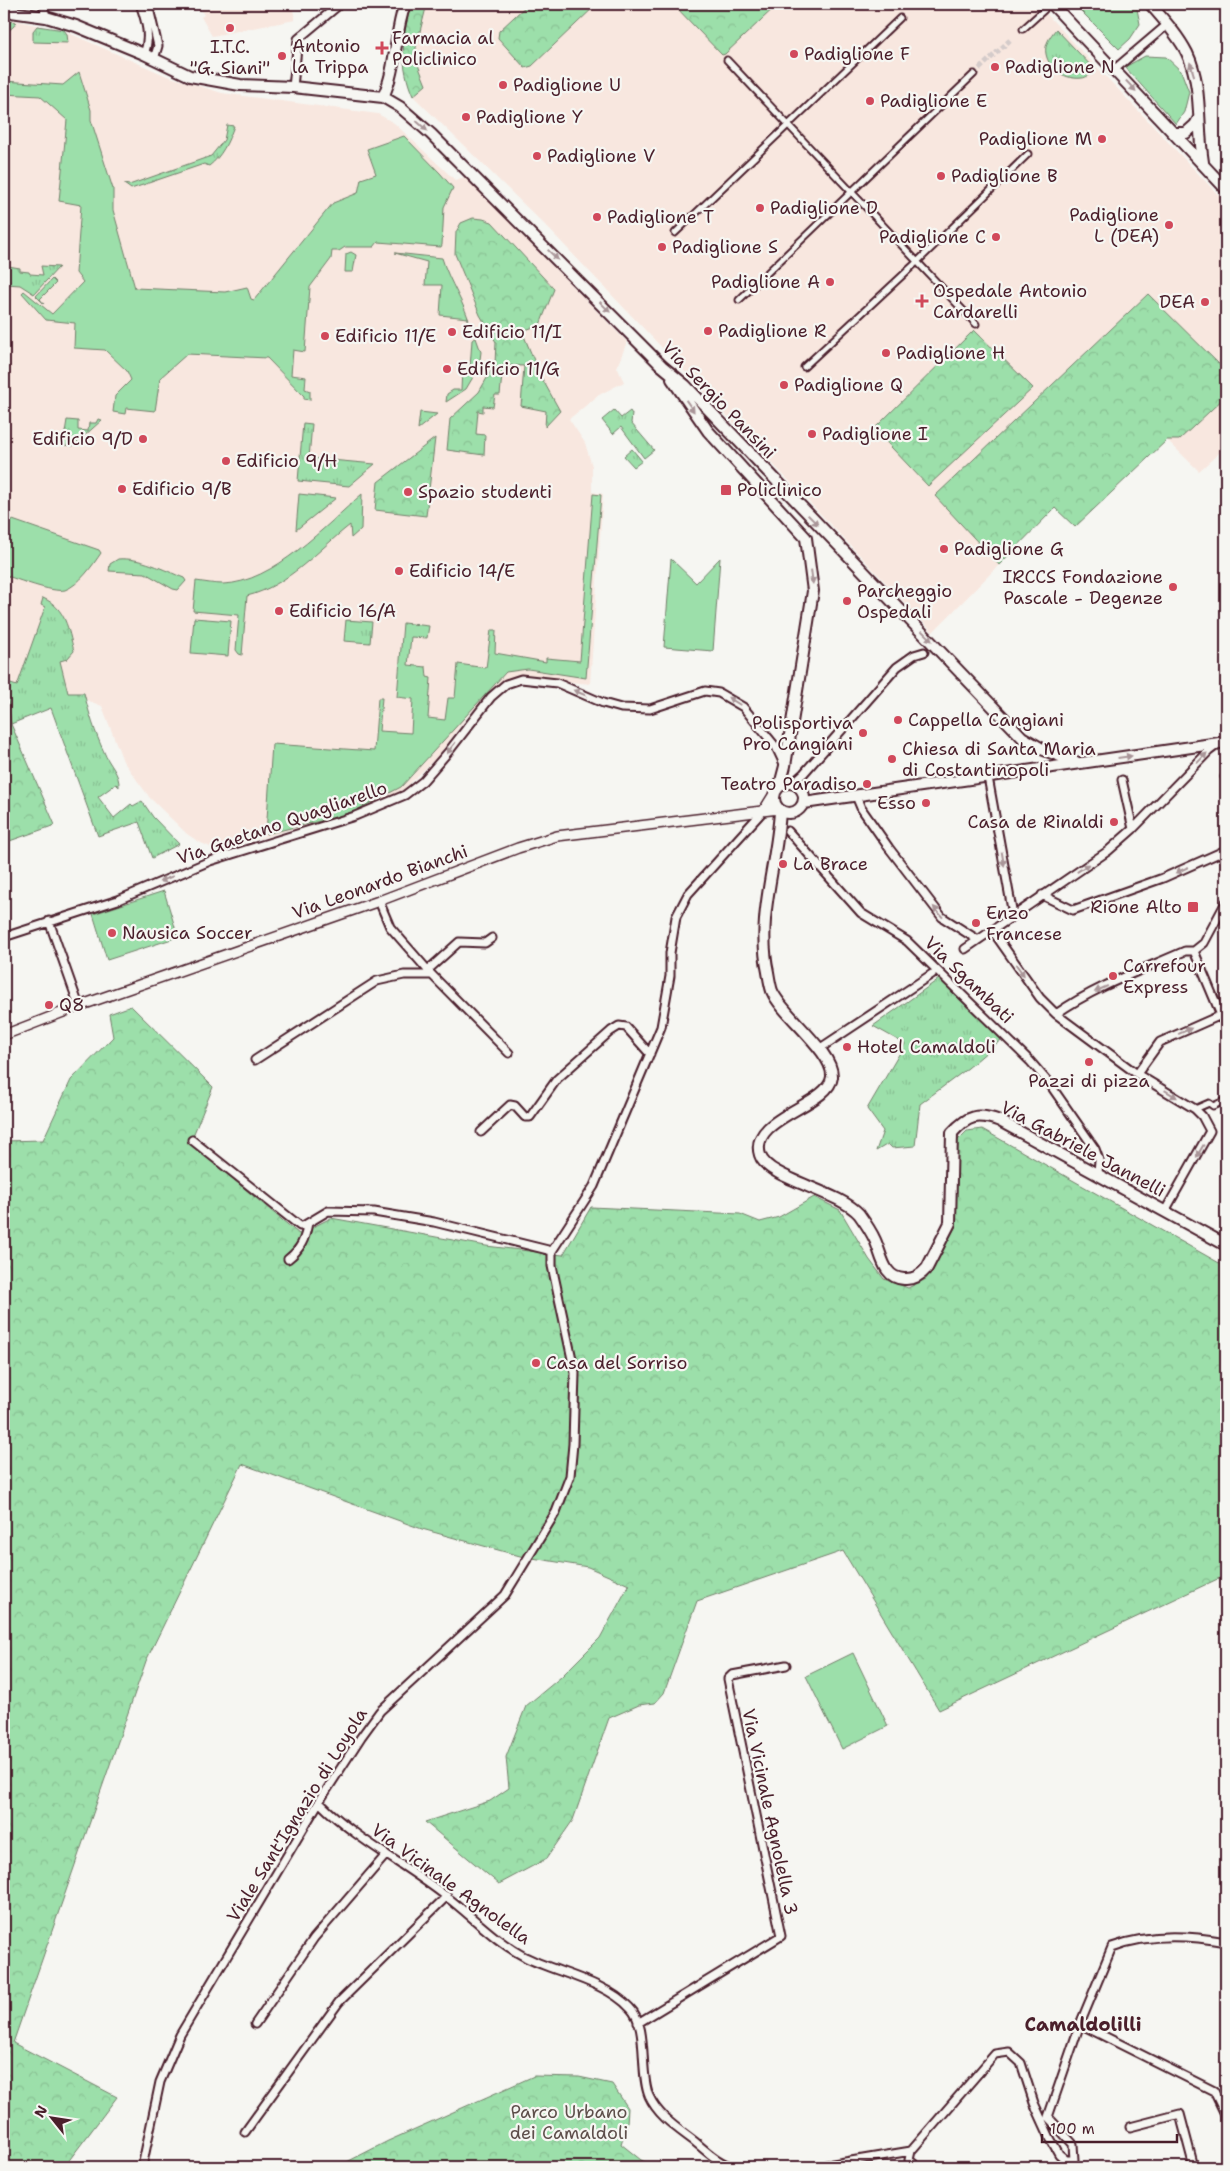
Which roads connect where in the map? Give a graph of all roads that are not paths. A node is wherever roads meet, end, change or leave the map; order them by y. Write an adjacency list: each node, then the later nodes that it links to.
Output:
1 (43, 4): 9 (street)
2 (140, 4): 13 (street)
3 (148, 4): 14 (street)
4 (339, 4): 18 (street)
5 (405, 4): 19 (main road)
6 (1150, 4): 11 (main road)
7 (1048, 7): 12 (street); 16 (main road)
8 (4, 11): 9 (main road)
9 (46, 17): 13 (main road)
10 (900, 18): 21 (street)
11 (1168, 24): 16 (street); 20 (main road, one-way to 11)
12 (1023, 30)
13 (144, 54): 14 (main road)
14 (154, 59): 18 (main road)
15 (727, 60): 21 (street)
16 (1115, 69): 22 (main road, one-way to 22)
17 (974, 74): 26 (street)
18 (291, 87): 19 (main road)
19 (383, 97): 31 (main road, Via Sergio Pansini, one-way to 31)
20 (1199, 117): 22 (main road); 24 (main road)
21 (789, 124): 26 (street); 27 (street)
22 (1175, 133): 24 (main road)
23 (1028, 154): 28 (street)
24 (1203, 163): 25 (main road)
25 (1226, 189)
26 (853, 192): 28 (street); 29 (street)
27 (675, 233)
28 (918, 261): 30 (street); 32 (street)
29 (739, 300)
30 (976, 324)
31 (662, 366): 35 (main road, Via Sergio Pansini, one-way to 35); 36 (main road, one-way to 36)
32 (804, 367)
33 (924, 652): 39 (street)
34 (1224, 742): 35 (main road, one-way to 34); 46 (street, one-way to 34)
35 (1076, 762): 37 (main road)
36 (786, 766): 40 (main road); 54 (street, Via Gaetano Quagliarello, one-way to 54)
37 (988, 777): 41 (main road); 53 (street, one-way to 53)
38 (1122, 780): 46 (street)
39 (793, 783): 40 (main road); 42 (main road)
40 (777, 790): 43 (street); 44 (main road)
41 (856, 796): 42 (main road); 58 (street, one-way to 41)
42 (804, 803): 45 (main road)
43 (764, 810): 44 (street, Via Leonardo Bianchi); 51 (street, Via Leonardo Bianchi); 70 (street)
44 (780, 810): 45 (main road); 47 (main road, Via Gabriele Jannelli)
45 (791, 813): 47 (main road, Via Gabriele Jannelli)
46 (1134, 829): 50 (street, one-way to 46)
47 (783, 832): 68 (main road, Via Gabriele Jannelli); 77 (street, Via Sgambati)
48 (1224, 851): 49 (street); 50 (street, one-way to 50)
49 (1226, 861)
50 (1042, 895): 53 (street)
51 (379, 901): 61 (street); 63 (street, Via Leonardo Bianchi)
52 (1226, 902): 60 (street)
53 (1013, 915): 55 (street)
54 (49, 921): 56 (street, Via Gaetano Quagliarello); 63 (street)
55 (992, 930): 58 (street); 64 (street, one-way to 64)
56 (4, 937)
57 (492, 938): 61 (street)
58 (978, 940): 59 (street)
59 (965, 949)
60 (1194, 951): 64 (street, one-way to 64); 65 (street)
61 (430, 972): 69 (street); 71 (street)
62 (932, 974): 68 (street)
63 (79, 1006): 67 (street, Via Leonardo Bianchi)
64 (1056, 1014): 72 (street)
65 (1221, 1015): 66 (street); 72 (street, one-way to 65)
66 (1226, 1027)
67 (4, 1035)
68 (819, 1049): 77 (main road, Via Gabriele Jannelli)
69 (509, 1054)
70 (650, 1054): 75 (street); 81 (street)
71 (255, 1060)
72 (1137, 1074): 74 (street, one-way to 74)
73 (1226, 1100): 74 (street)
74 (1195, 1109): 78 (street, one-way to 78)
75 (481, 1132)
76 (192, 1140): 79 (street)
77 (1098, 1173): 78 (main road, Via Gabriele Jannelli)
78 (1165, 1211): 80 (main road, Via Gabriele Jannelli)
79 (308, 1223): 81 (street); 82 (street)
80 (1226, 1245)
81 (552, 1251): 84 (street, Viale Sant'Ignazio di Loyola)
82 (288, 1259)
83 (786, 1665): 88 (street, Via Vicinale Agnolella 3)
84 (319, 1802): 85 (street, Via Vicinale Agnolella); 95 (street, Viale Sant'Ignazio di Loyola)
85 (385, 1856): 86 (street, Via Vicinale Agnolella); 89 (street)
86 (447, 1896): 88 (street, Via Vicinale Agnolella); 93 (street)
87 (1226, 1942): 90 (street)
88 (638, 2023): 96 (street, Via Vicinale Agnolella)
89 (255, 2024)
90 (1080, 2024): 91 (street); 94 (street)
91 (1226, 2116)
92 (1130, 2127): 99 (street)
93 (245, 2132)
94 (911, 2151): 97 (street); 98 (street)
95 (142, 2167)
96 (735, 2167)
97 (814, 2167)
98 (918, 2167)
99 (1194, 2167)

